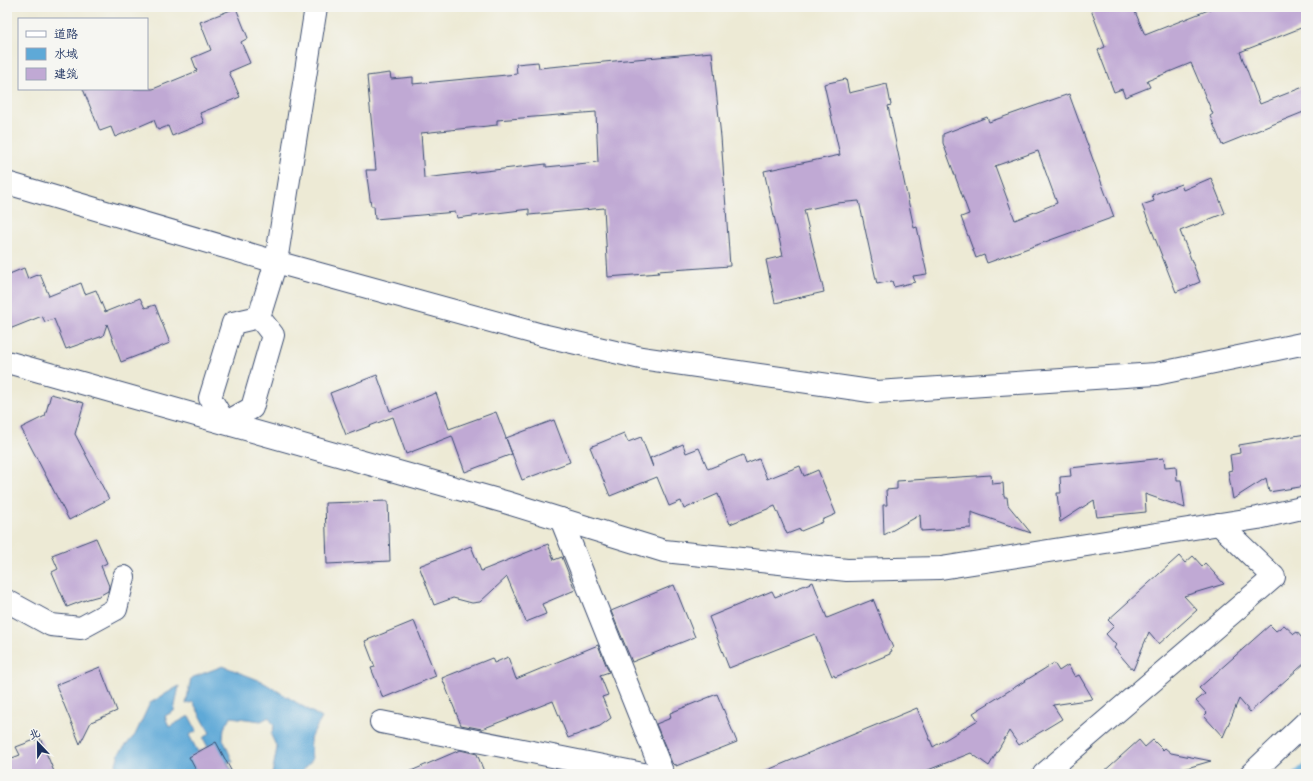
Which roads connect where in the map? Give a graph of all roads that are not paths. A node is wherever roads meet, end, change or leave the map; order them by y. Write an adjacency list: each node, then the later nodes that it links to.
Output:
1 (316, 7): 3 (street)
2 (7, 183): 3 (street)
3 (276, 262): 4 (street); 5 (street)
4 (259, 317): 7 (street); 7 (street)
5 (1306, 343)
6 (7, 362): 7 (street)
7 (225, 423): 9 (street)
8 (1306, 507): 10 (street)
9 (561, 519): 10 (street); 16 (street)
10 (1220, 524): 17 (street)
11 (124, 577): 12 (street)
12 (7, 602)
13 (381, 722): 15 (street)
14 (1306, 722): 18 (street)
15 (643, 774)
16 (663, 774)
17 (1044, 774)
18 (1251, 774)

